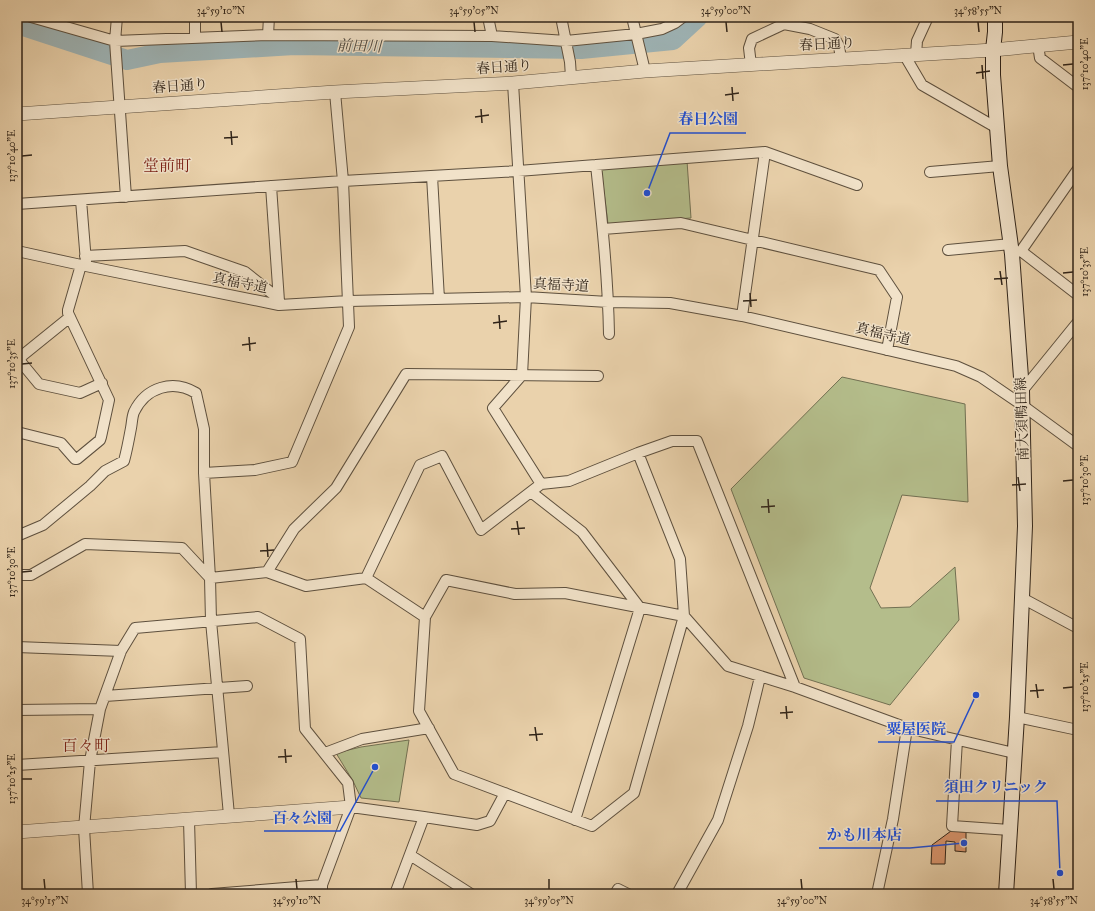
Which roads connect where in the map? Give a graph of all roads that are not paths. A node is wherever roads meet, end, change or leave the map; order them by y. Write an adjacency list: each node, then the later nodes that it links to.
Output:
1 (34, 17): 16 (street)
2 (117, 17): 16 (street)
3 (195, 17): 15 (street)
4 (269, 17): 13 (street)
5 (488, 17): 14 (street)
6 (561, 17): 17 (street)
7 (632, 17): 12 (street)
8 (683, 17): 12 (street)
9 (928, 17): 21 (street)
10 (995, 17): 20 (main road, 南大須鴨田線)
11 (779, 22): 22 (street); 23 (street)
12 (636, 34): 17 (street); 24 (street)
13 (268, 35): 14 (street); 15 (street)
14 (492, 36): 17 (street)
15 (195, 37): 16 (street)
16 (115, 40): 29 (street)
17 (566, 41): 25 (street)
18 (1078, 42): 19 (street, 春日通り)
19 (1038, 45): 20 (street, 春日通り); 27 (street)
20 (993, 50): 21 (street, 春日通り); 31 (main road, 南大須鴨田線)
21 (911, 55): 22 (street, 春日通り); 31 (street)
22 (841, 60): 23 (street, 春日通り)
23 (751, 65): 24 (street, 春日通り)
24 (645, 71): 25 (street, 春日通り)
25 (571, 77): 26 (street, 春日通り)
26 (513, 83): 28 (street, 春日通り); 36 (street)
27 (1078, 87)
28 (335, 92): 29 (street, 春日通り); 39 (street)
29 (121, 106): 30 (street, 春日通り); 42 (street)
30 (17, 114)
31 (998, 128): 34 (main road, 南大須鴨田線)
32 (765, 152): 33 (street); 41 (street); 46 (street)
33 (596, 165): 36 (street); 45 (street)
34 (1000, 166): 37 (street); 47 (main road, 南大須鴨田線)
35 (1078, 169): 47 (street)
36 (518, 171): 38 (street); 52 (street)
37 (930, 172)
38 (432, 176): 39 (street); 53 (street)
39 (343, 181): 40 (street); 55 (street)
40 (271, 186): 42 (street); 54 (street)
41 (858, 186)
42 (126, 197): 43 (street)
43 (81, 200): 44 (street); 50 (street)
44 (17, 204)
45 (603, 229): 46 (street); 56 (street)
46 (752, 241): 57 (street); 61 (street)
47 (1015, 249): 49 (street); 51 (street); 65 (main road, 南大須鴨田線)
48 (17, 250): 50 (street, 真福寺道)
49 (948, 250)
50 (84, 263): 54 (street, 真福寺道); 54 (street); 58 (street)
51 (1078, 295)
52 (526, 297): 53 (street, 真福寺道); 56 (street, 真福寺道); 62 (street)
53 (439, 299): 55 (street, 真福寺道)
54 (279, 301): 55 (street, 真福寺道)
55 (349, 301): 70 (street)
56 (608, 302): 57 (street, 真福寺道); 60 (street)
57 (742, 316): 61 (street, 真福寺道)
58 (70, 317): 64 (street); 64 (street)
59 (1078, 322): 65 (street)
60 (609, 334)
61 (888, 350): 66 (street, 真福寺道)
62 (522, 375): 63 (street); 71 (street); 74 (street)
63 (598, 376)
64 (102, 383): 67 (street)
65 (1022, 391): 66 (main road, 南大須鴨田線)
66 (1022, 405): 68 (street, 真福寺道); 78 (main road, 南大須鴨田線)
67 (17, 432)
68 (1078, 446)
69 (638, 453): 71 (street); 80 (street); 88 (street)
70 (204, 473): 73 (street); 76 (street)
71 (541, 484): 72 (street)
72 (531, 492): 77 (street); 79 (street)
73 (17, 536)
74 (267, 572): 76 (street); 77 (street)
75 (17, 575): 76 (street)
76 (210, 578): 82 (street)
77 (366, 578): 81 (street)
78 (1022, 598): 83 (street); 93 (main road, 南大須鴨田線)
79 (640, 608): 80 (street); 81 (street); 108 (street)
80 (684, 616): 86 (street); 108 (street)
81 (425, 617): 94 (street)
82 (210, 621): 85 (street); 89 (street); 99 (street)
83 (1078, 628)
84 (17, 647): 85 (street)
85 (121, 651): 90 (street)
86 (760, 676): 88 (street); 121 (street)
87 (247, 686): 89 (street)
88 (795, 687): 95 (street)
89 (217, 689): 90 (street); 98 (street)
90 (105, 696): 91 (street)
91 (100, 709): 92 (street); 101 (street)
92 (17, 710)
93 (1017, 717): 96 (street); 100 (main road, 南大須鴨田線)
94 (429, 728): 99 (street); 103 (street)
95 (906, 728): 97 (street); 122 (street)
96 (1078, 730)
97 (957, 740): 100 (street); 110 (street)
98 (223, 752): 101 (street); 105 (street)
99 (325, 753): 104 (street)
100 (1014, 753): 110 (main road, 南大須鴨田線)
101 (90, 761): 102 (street); 109 (street)
102 (17, 765)
103 (505, 793): 106 (street); 108 (street)
104 (351, 807): 105 (street); 106 (street); 113 (street)
105 (229, 816): 107 (street)
106 (424, 816): 112 (street)
107 (189, 820): 109 (street); 115 (street)
108 (575, 820)
109 (84, 828): 111 (street); 114 (street)
110 (1010, 830): 123 (main road, 南大須鴨田線)
111 (17, 832)
112 (410, 855): 117 (street); 118 (street)
113 (322, 889): 116 (street)
114 (88, 894)
115 (192, 894)
116 (212, 894)
117 (396, 894)
118 (471, 894)
119 (615, 894): 120 (street)
120 (628, 894)
121 (677, 894)
122 (877, 894)
123 (1006, 894)

